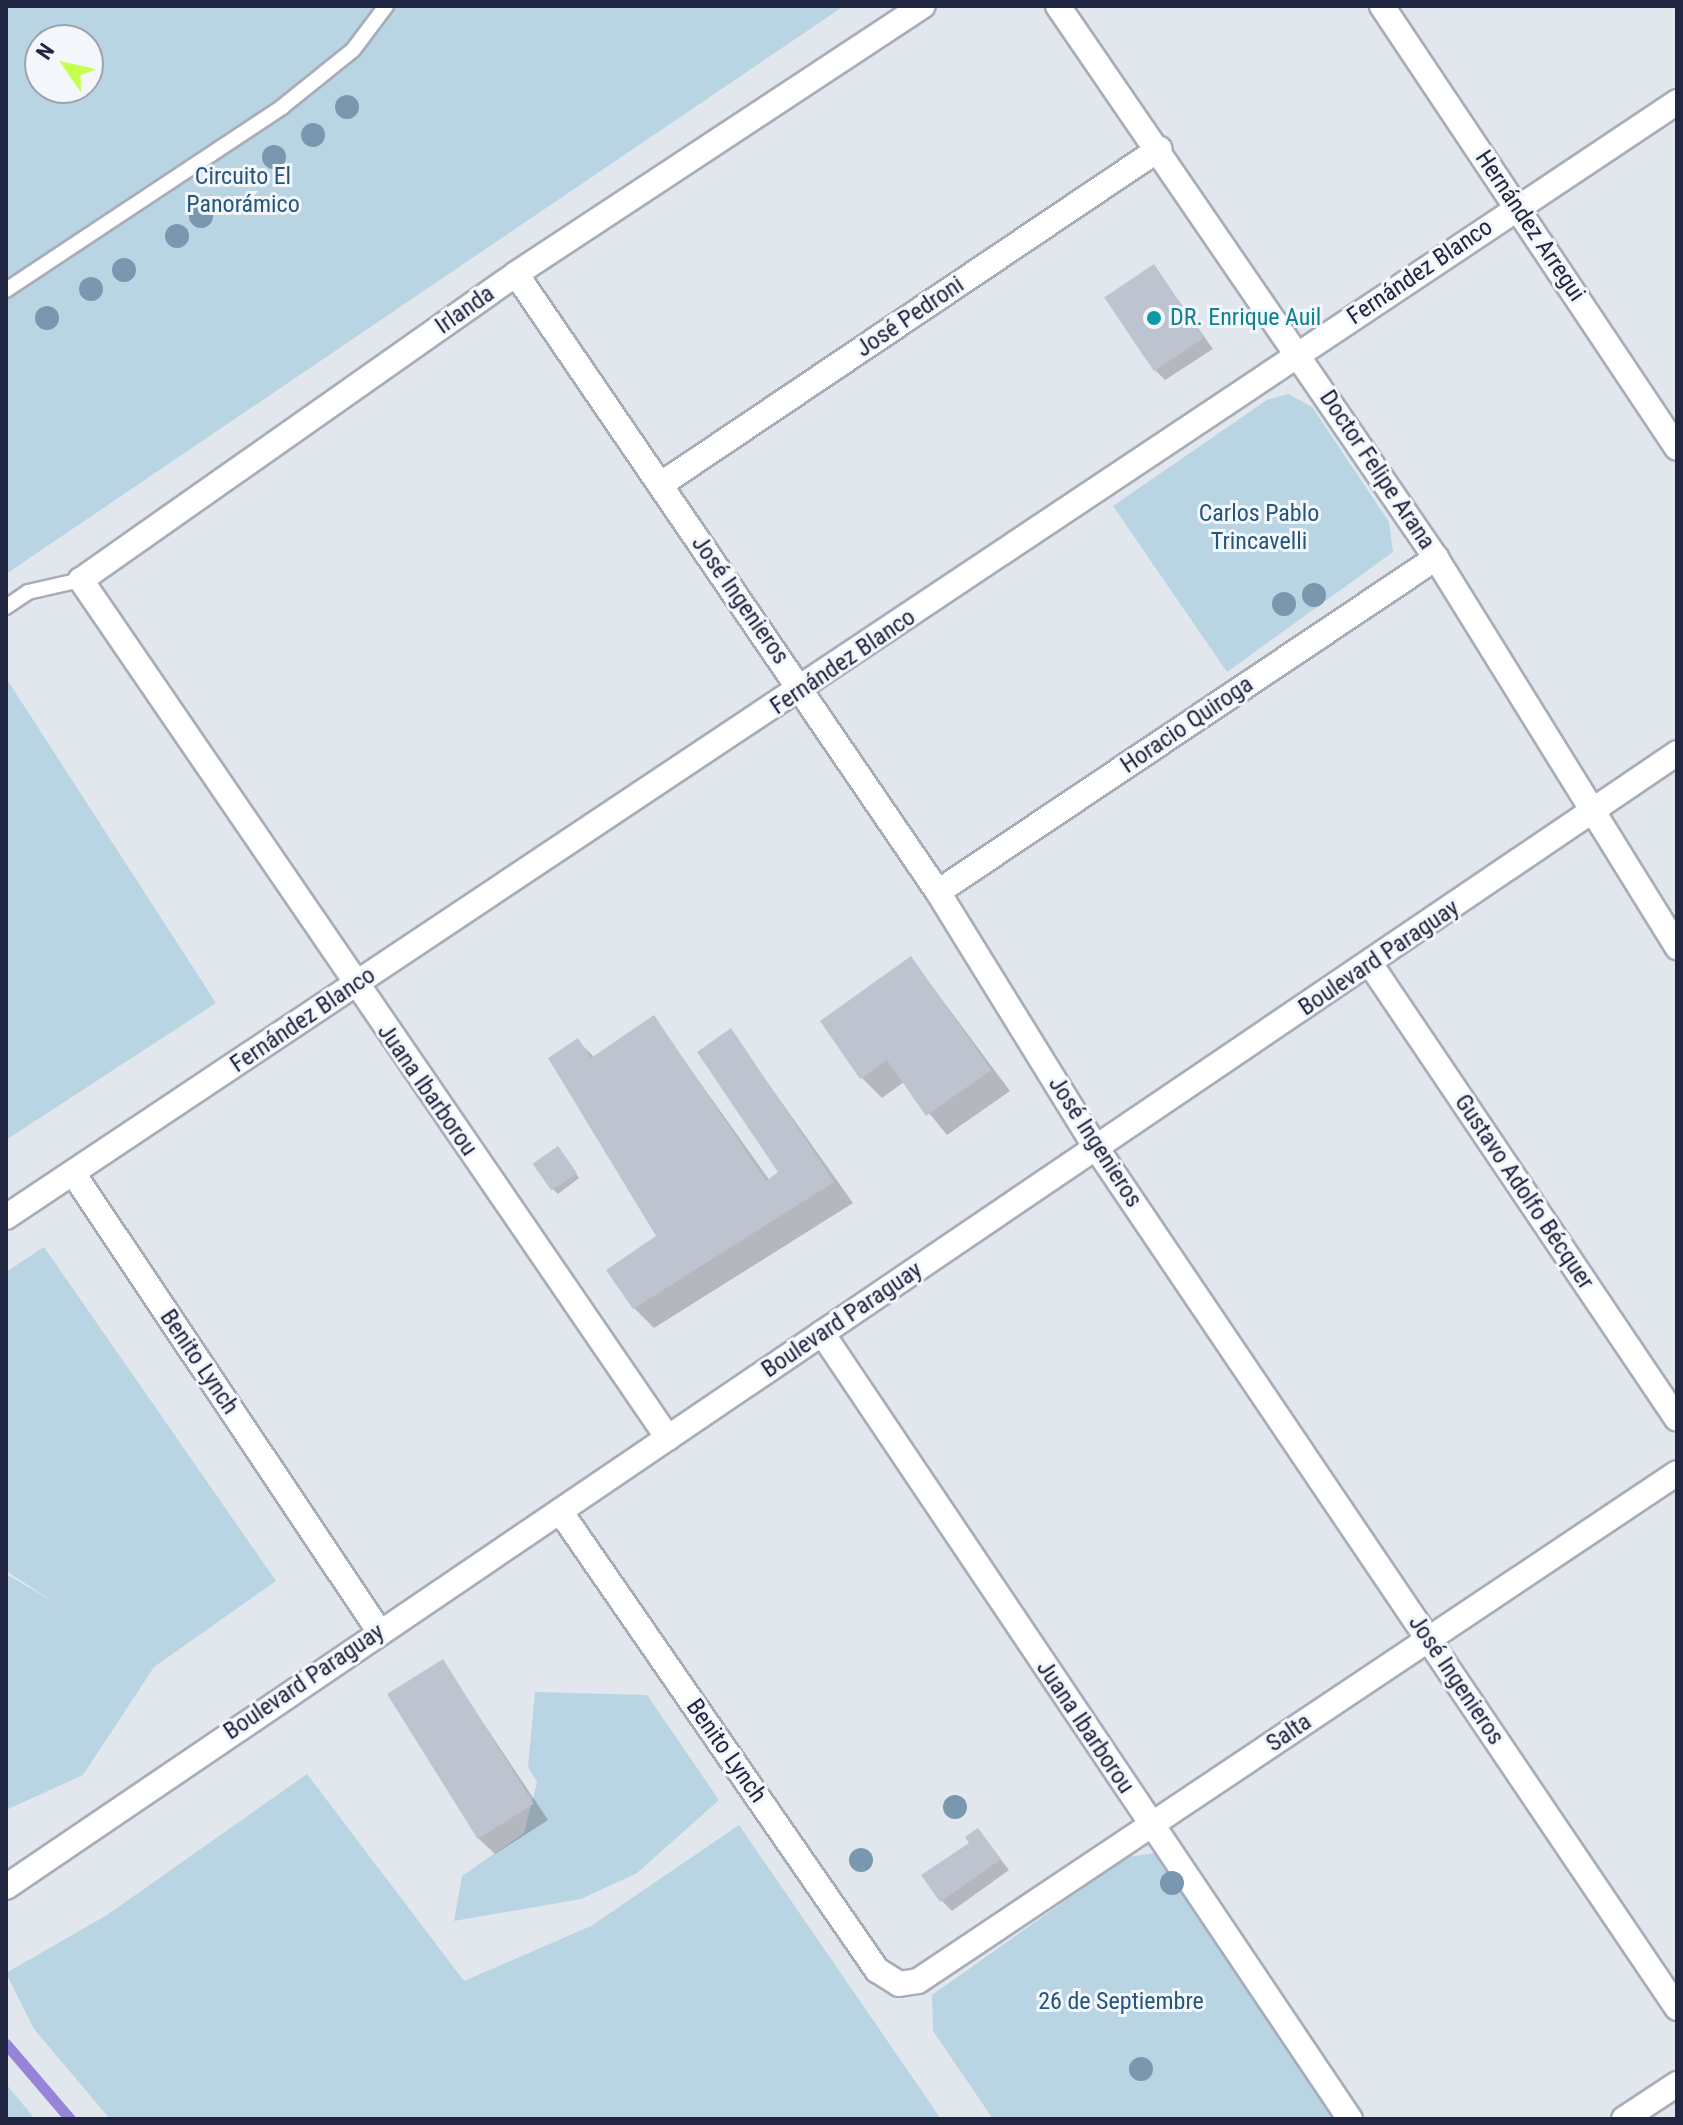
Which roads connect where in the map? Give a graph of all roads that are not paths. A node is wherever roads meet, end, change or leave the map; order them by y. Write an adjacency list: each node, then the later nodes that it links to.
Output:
1 (386, 6): 9 (lane)
2 (923, 6): 8 (street, Irlanda)
3 (1058, 6): 6 (street, Doctor Felipe Arana)
4 (1382, 6): 7 (street, Hernández Arregui)
5 (1677, 102): 7 (street, Fernández Blanco)
6 (1159, 149): 10 (street, Doctor Felipe Arana); 12 (street, José Pedroni)
7 (1517, 206): 10 (street, Fernández Blanco); 11 (street, Hernández Arregui)
8 (516, 274): 12 (street, José Ingenieros); 14 (street, Irlanda)
9 (6, 290)
10 (1299, 355): 13 (street, Doctor Felipe Arana); 16 (street, Fernández Blanco)
11 (1677, 448)
12 (660, 485): 16 (street, José Ingenieros)
13 (1436, 558): 18 (street, Doctor Felipe Arana); 19 (street, Horacio Quiroga)
14 (81, 580): 15 (lane, Irlanda); 22 (street, Juana Ibarborou)
15 (6, 607)
16 (802, 691): 19 (street, José Ingenieros); 22 (street, Fernández Blanco)
17 (1677, 753): 18 (street, Boulevard Paraguay)
18 (1589, 814): 20 (street, Doctor Felipe Arana); 21 (street, Boulevard Paraguay)
19 (938, 892): 23 (street, José Ingenieros)
20 (1677, 947)
21 (1371, 965): 23 (street, Boulevard Paraguay); 27 (street, Gustavo Adolfo Bécquer)
22 (355, 986): 24 (street, Fernández Blanco); 28 (street, Juana Ibarborou)
23 (1095, 1146): 26 (street, Boulevard Paraguay); 32 (street, José Ingenieros)
24 (73, 1173): 25 (street, Fernández Blanco); 31 (street, Benito Lynch)
25 (6, 1217)
26 (822, 1333): 28 (street, Boulevard Paraguay); 33 (street, Juana Ibarborou)
27 (1677, 1419)
28 (668, 1438): 30 (street, Boulevard Paraguay)
29 (1677, 1473): 32 (street, Salta)
30 (560, 1511): 31 (street, Boulevard Paraguay); 35 (street, Benito Lynch)
31 (379, 1631): 34 (street, Boulevard Paraguay)
32 (1428, 1639): 33 (street, Salta); 36 (street, José Ingenieros)
33 (1152, 1826): 35 (street, Salta); 38 (street, Juana Ibarborou)
34 (6, 1887)
35 (899, 1984)
36 (1677, 2008)
37 (1677, 2084): 39 (street)
38 (1350, 2119)
39 (1624, 2119)

